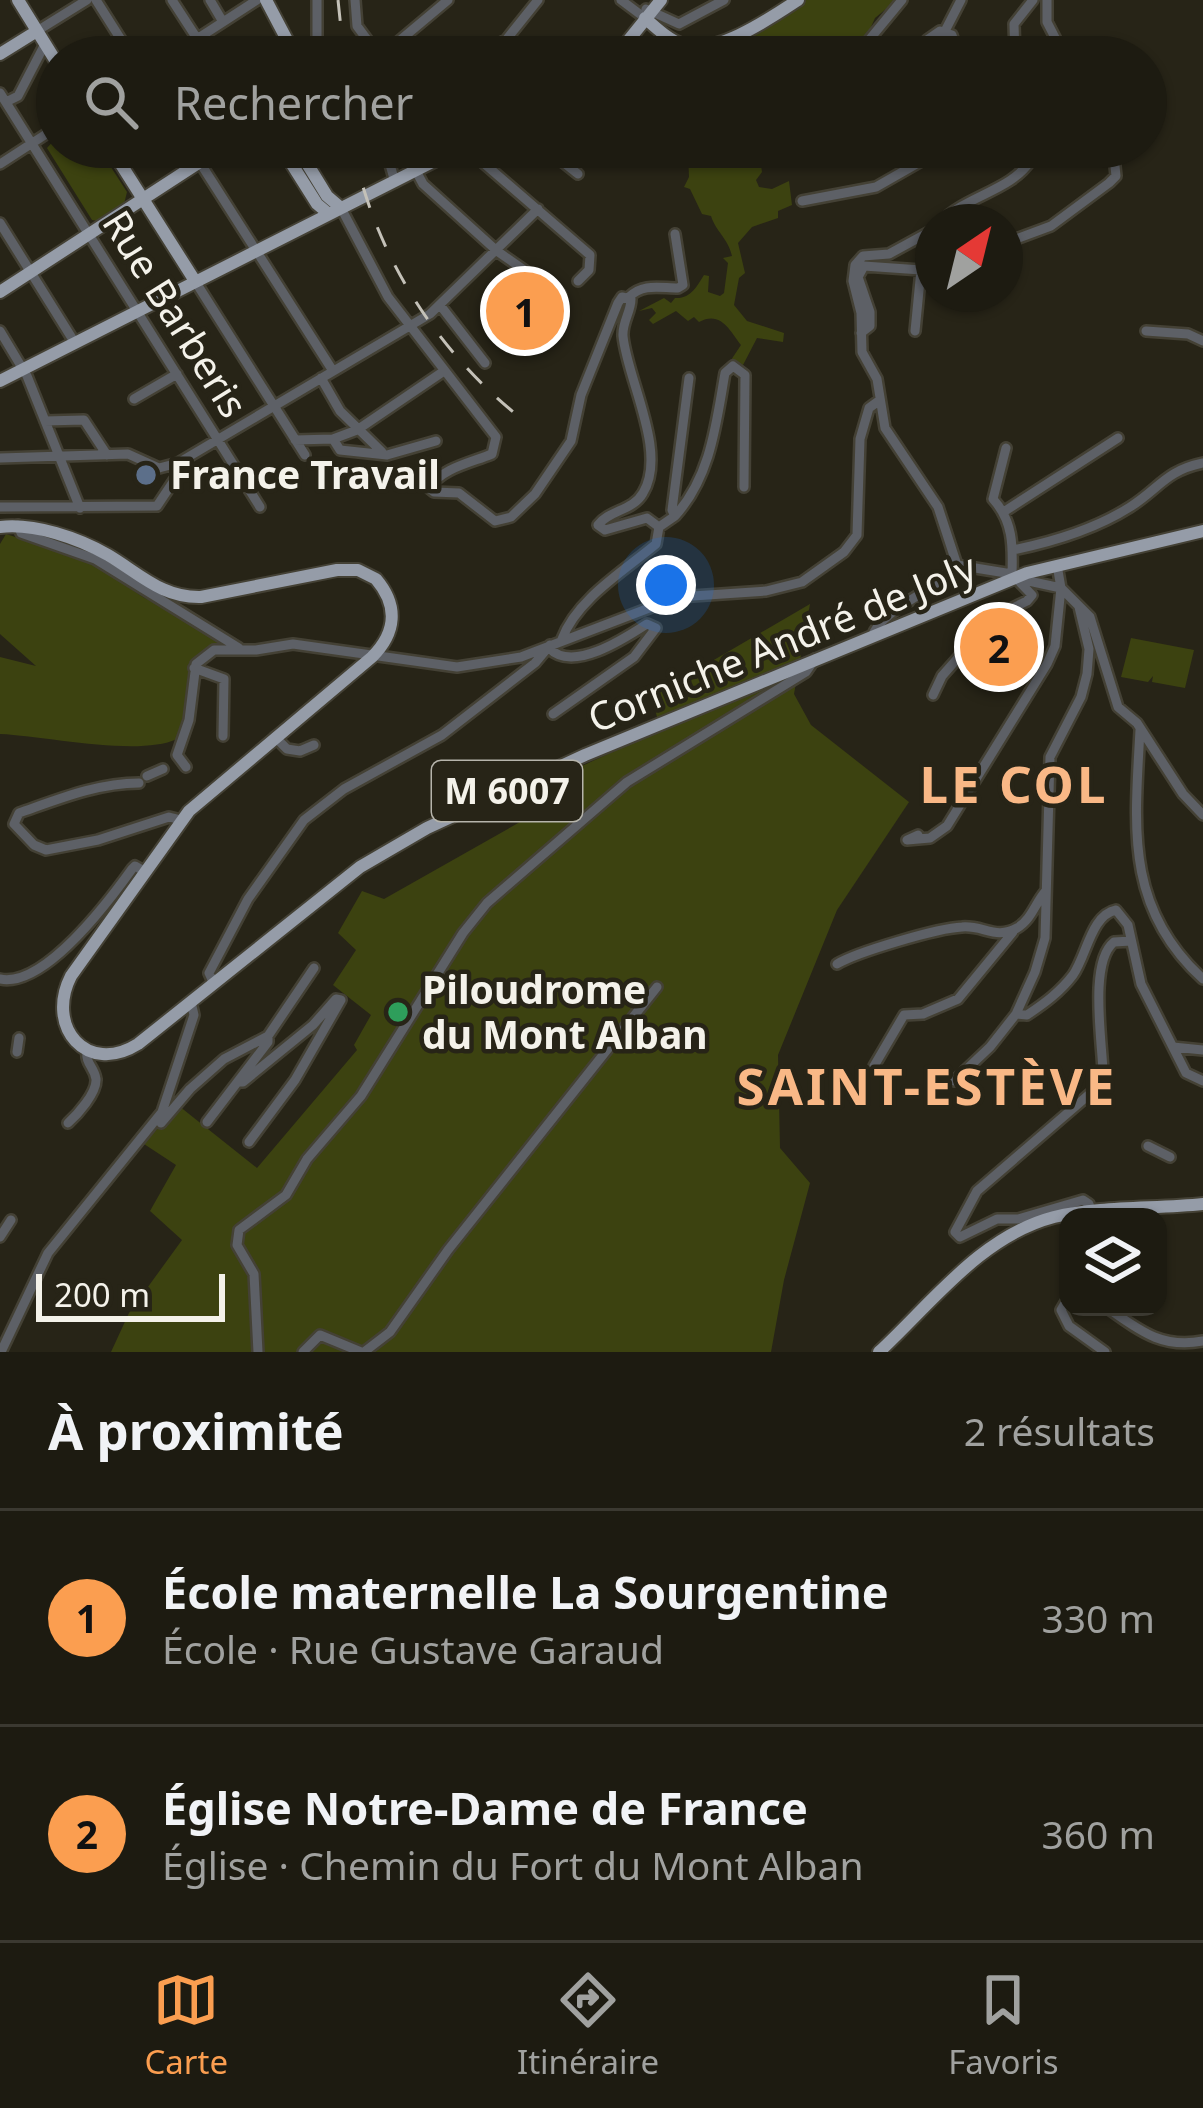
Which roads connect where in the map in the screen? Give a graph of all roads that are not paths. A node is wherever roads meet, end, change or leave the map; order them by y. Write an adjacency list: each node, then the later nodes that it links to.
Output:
1 (18, 0): 22 (main road)
2 (92, 0): 23 (street); 24 (street)
3 (172, 0): 25 (street)
4 (210, 0): 20 (street)
5 (257, 0): 20 (street)
6 (266, 0): 27 (main road)
7 (316, 0): 28 (street)
8 (355, 0): 29 (street)
9 (448, 0): 30 (street)
10 (538, 0): 31 (street)
11 (621, 0): 19 (street)
12 (661, 0): 19 (main road)
13 (724, 0): 19 (street)
14 (798, 0): 34 (main road)
15 (902, 0): 35 (street)
16 (961, 0): 21 (street)
17 (1033, 0): 38 (street)
18 (1048, 0): 39 (street)
19 (648, 10): 32 (main road); 33 (main road)
20 (223, 22): 26 (street)
21 (945, 32): 36 (street); 37 (street)
22 (40, 36)
23 (44, 36)
24 (117, 36)
25 (195, 36)
26 (202, 36)
27 (285, 36)
28 (317, 36)
29 (364, 36)
30 (405, 36)
31 (509, 36)
32 (630, 36)
33 (674, 36)
34 (733, 36)
35 (872, 36)
36 (931, 36)
37 (950, 36)
38 (1014, 36)
39 (1054, 36)
40 (36, 40): 42 (main road)
41 (36, 51): 43 (street)
42 (0, 54)
43 (3, 98): 45 (street, Rue Barberis)
44 (36, 141): 45 (street)
45 (32, 143): 46 (street, Rue Barberis); 47 (street)
46 (36, 149)
47 (0, 164)
48 (48, 168): 70 (street, Rue Barberis)
49 (123, 168): 62 (main road)
50 (193, 168): 62 (main road)
51 (203, 168): 73 (street)
52 (309, 168): 66 (main road)
53 (390, 168): 60 (street)
54 (422, 168): 59 (main road)
55 (487, 168): 65 (street)
56 (909, 168): 63 (street)
57 (1024, 168): 64 (street)
58 (1114, 168): 68 (street)
59 (416, 171): 60 (main road); 74 (street)
60 (394, 182): 66 (main road)
61 (1084, 190): 68 (street)
62 (144, 201): 70 (main road); 77 (main road)
63 (802, 201)
64 (960, 204)
65 (538, 209): 74 (street); 78 (street)
66 (335, 211): 73 (main road); 86 (street)
67 (0, 223): 76 (street)
68 (1041, 228): 71 (street)
69 (675, 234): 81 (street)
70 (91, 236): 76 (main road); 83 (street, Rue Barberis)
71 (1023, 236)
72 (915, 240): 85 (street)
73 (256, 251): 77 (main road); 95 (street)
74 (497, 251): 79 (street); 82 (street)
75 (915, 269): 85 (street)
76 (32, 273): 80 (main road); 91 (street)
77 (195, 281): 83 (main road); 102 (street)
78 (578, 281)
79 (554, 291)
80 (0, 292)
81 (629, 297): 94 (street); 128 (street)
82 (440, 305): 86 (street); 92 (street)
83 (137, 311): 91 (main road); 96 (street, Rue Barberis)
84 (917, 312): 88 (street)
85 (866, 319): 101 (street)
86 (410, 327): 94 (street); 95 (street)
87 (0, 331): 93 (street)
88 (915, 331)
89 (1146, 331): 90 (street)
90 (1203, 341)
91 (75, 343): 93 (main road)
92 (485, 363)
93 (23, 369): 99 (main road); 103 (street)
94 (444, 370): 104 (street)
95 (333, 371): 97 (street)
96 (177, 374): 100 (street); 107 (street, Rue Barberis)
97 (322, 378): 102 (street); 104 (street)
98 (688, 378): 125 (street)
99 (0, 381)
100 (134, 399)
101 (880, 400): 131 (street); 137 (street)
102 (274, 406): 107 (street); 108 (street)
103 (45, 421): 112 (street); 114 (street)
104 (360, 429): 106 (street); 111 (street)
105 (1118, 438): 124 (street)
106 (333, 439): 108 (street); 111 (street)
107 (218, 440): 115 (street); 122 (street, Rue Barberis)
108 (296, 440): 113 (street)
109 (436, 441): 111 (street)
110 (1006, 448): 124 (street)
111 (382, 452)
112 (107, 455): 114 (street); 118 (street)
113 (305, 455)
114 (59, 456): 116 (street); 123 (street)
115 (189, 457): 118 (street); 120 (street)
116 (0, 458)
117 (1203, 463): 130 (street)
118 (159, 468): 120 (street)
119 (745, 487): 125 (street)
120 (166, 497): 123 (street)
121 (0, 507): 123 (street)
122 (260, 507)
123 (80, 508)
124 (1006, 512): 130 (street)
125 (675, 516): 128 (street)
126 (18, 525): 127 (main road); 138 (main road); 140 (street)
127 (0, 527)
128 (659, 527): 137 (street)
129 (1203, 531): 132 (main road, M 6007)
130 (1013, 550): 133 (street)
131 (958, 565): 133 (street); 136 (street)
132 (1057, 566): 133 (main road, M 6007); 134 (street)
133 (1015, 577): 134 (street); 136 (main road, Corniche André de Joly / M 6007); 145 (street)
134 (1061, 588): 135 (street); 153 (street)
135 (1079, 607): 147 (street); 155 (street)
136 (888, 624): 143 (main road, Corniche André de Joly / M 6007)
137 (562, 639): 139 (street)
138 (385, 644): 141 (main road); 142 (street)
139 (550, 646): 142 (street); 146 (street); 162 (street)
140 (239, 648): 141 (street); 144 (street)
141 (372, 657): 142 (street); 148 (main road)
142 (392, 659)
143 (815, 659): 162 (main road, Corniche André de Joly / M 6007); 194 (street)
144 (194, 668): 149 (street); 152 (street)
145 (933, 694)
146 (553, 714)
147 (1140, 730): 151 (street); 160 (street)
148 (279, 734): 150 (street); 152 (main road)
149 (223, 736)
150 (314, 745)
151 (1203, 815)
152 (182, 820): 154 (main road)
153 (918, 835)
154 (144, 871): 161 (street); 171 (main road)
155 (1046, 892): 156 (street); 165 (street)
156 (1016, 928): 158 (street); 174 (street)
157 (1131, 941): 165 (street); 170 (street); 185 (street)
158 (837, 964)
159 (314, 968): 168 (street)
160 (1203, 979)
161 (0, 980)
162 (214, 985): 164 (main road, Corniche André de Joly / M 6007)
163 (657, 987): 196 (street)
164 (191, 1002): 166 (main road, Corniche André de Joly / M 6007); 167 (street)
165 (1016, 1014): 175 (street)
166 (171, 1018): 167 (street); 171 (main road, Corniche André de Joly / M 6007)
167 (190, 1029): 180 (street)
168 (268, 1036): 177 (street); 180 (street)
169 (20, 1038): 173 (street)
170 (1173, 1046): 172 (street); 176 (street)
171 (87, 1050): 179 (street)
172 (1203, 1050)
173 (17, 1052)
174 (874, 1066)
175 (954, 1081)
176 (1203, 1081)
177 (238, 1082): 178 (street); 181 (street)
178 (207, 1122)
179 (68, 1123)
180 (151, 1128): 193 (street)
181 (249, 1142)
182 (1148, 1146): 183 (street)
183 (1170, 1157)
184 (1203, 1204): 186 (main road)
185 (1090, 1208)
186 (1153, 1208)
187 (1059, 1218): 197 (main road)
188 (11, 1220): 189 (street)
189 (0, 1238)
190 (1062, 1316): 198 (street)
191 (1120, 1316): 192 (street)
192 (1203, 1341)
193 (2, 1352)
194 (258, 1352)
195 (303, 1352): 196 (street)
196 (362, 1352)
197 (879, 1352)
198 (1106, 1352)

